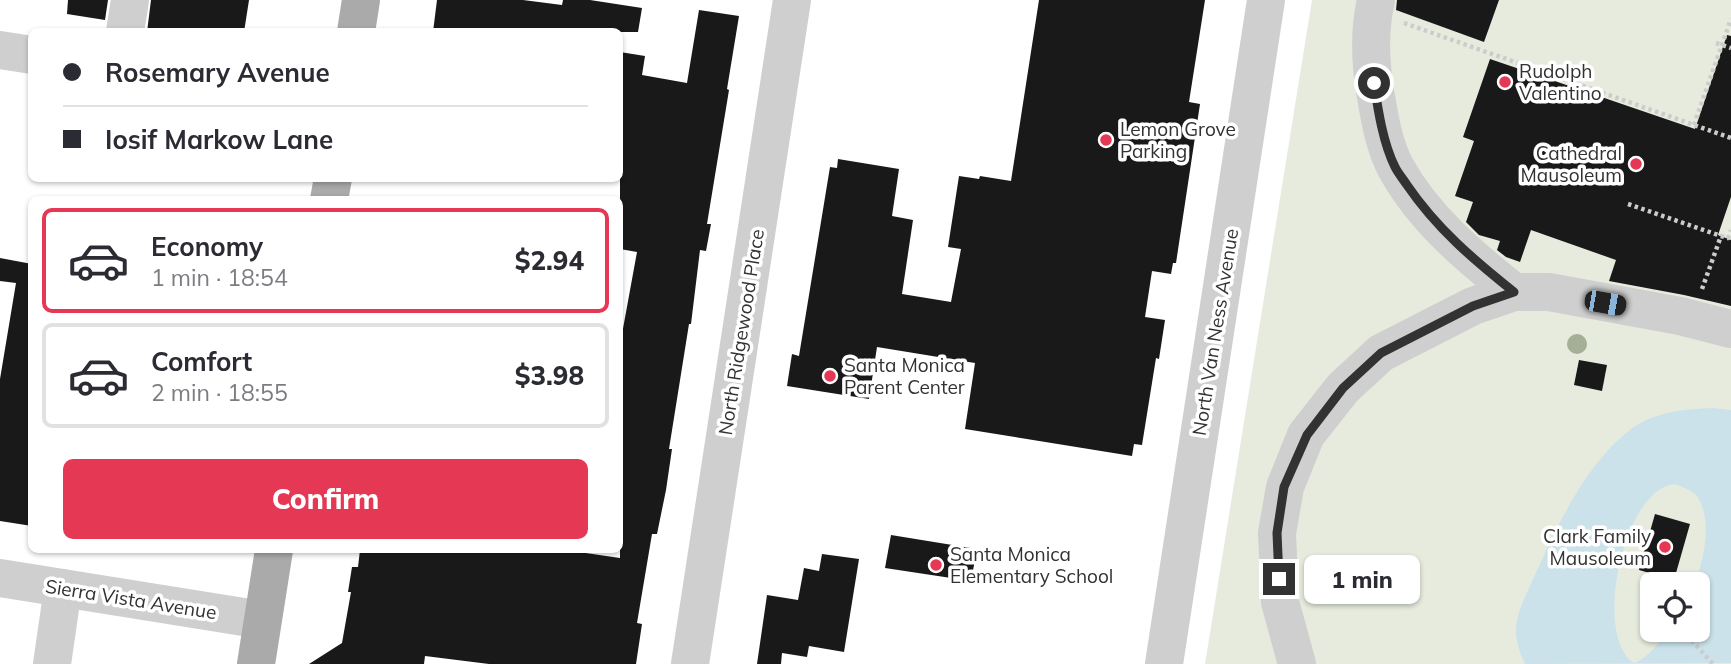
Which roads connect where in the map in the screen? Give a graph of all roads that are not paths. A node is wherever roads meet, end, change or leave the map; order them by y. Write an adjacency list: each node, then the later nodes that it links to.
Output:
1 (130, 0): 6 (street)
2 (361, 0): 7 (main road)
3 (792, 0): 18 (street, North Ridgewood Place)
4 (1266, 0): 19 (street, North Van Ness Avenue)
5 (1374, 6): 10 (street)
6 (126, 28)
7 (357, 28)
8 (0, 50): 9 (street)
9 (28, 54)
10 (1514, 292): 11 (street); 20 (street)
11 (1731, 329)
12 (273, 553): 15 (main road)
13 (0, 579): 14 (street, Sierra Vista Avenue)
14 (63, 588): 15 (street, Sierra Vista Avenue); 16 (street)
15 (262, 620): 17 (main road)
16 (52, 664)
17 (256, 664)
18 (690, 664)
19 (1164, 664)
20 (1297, 664)

